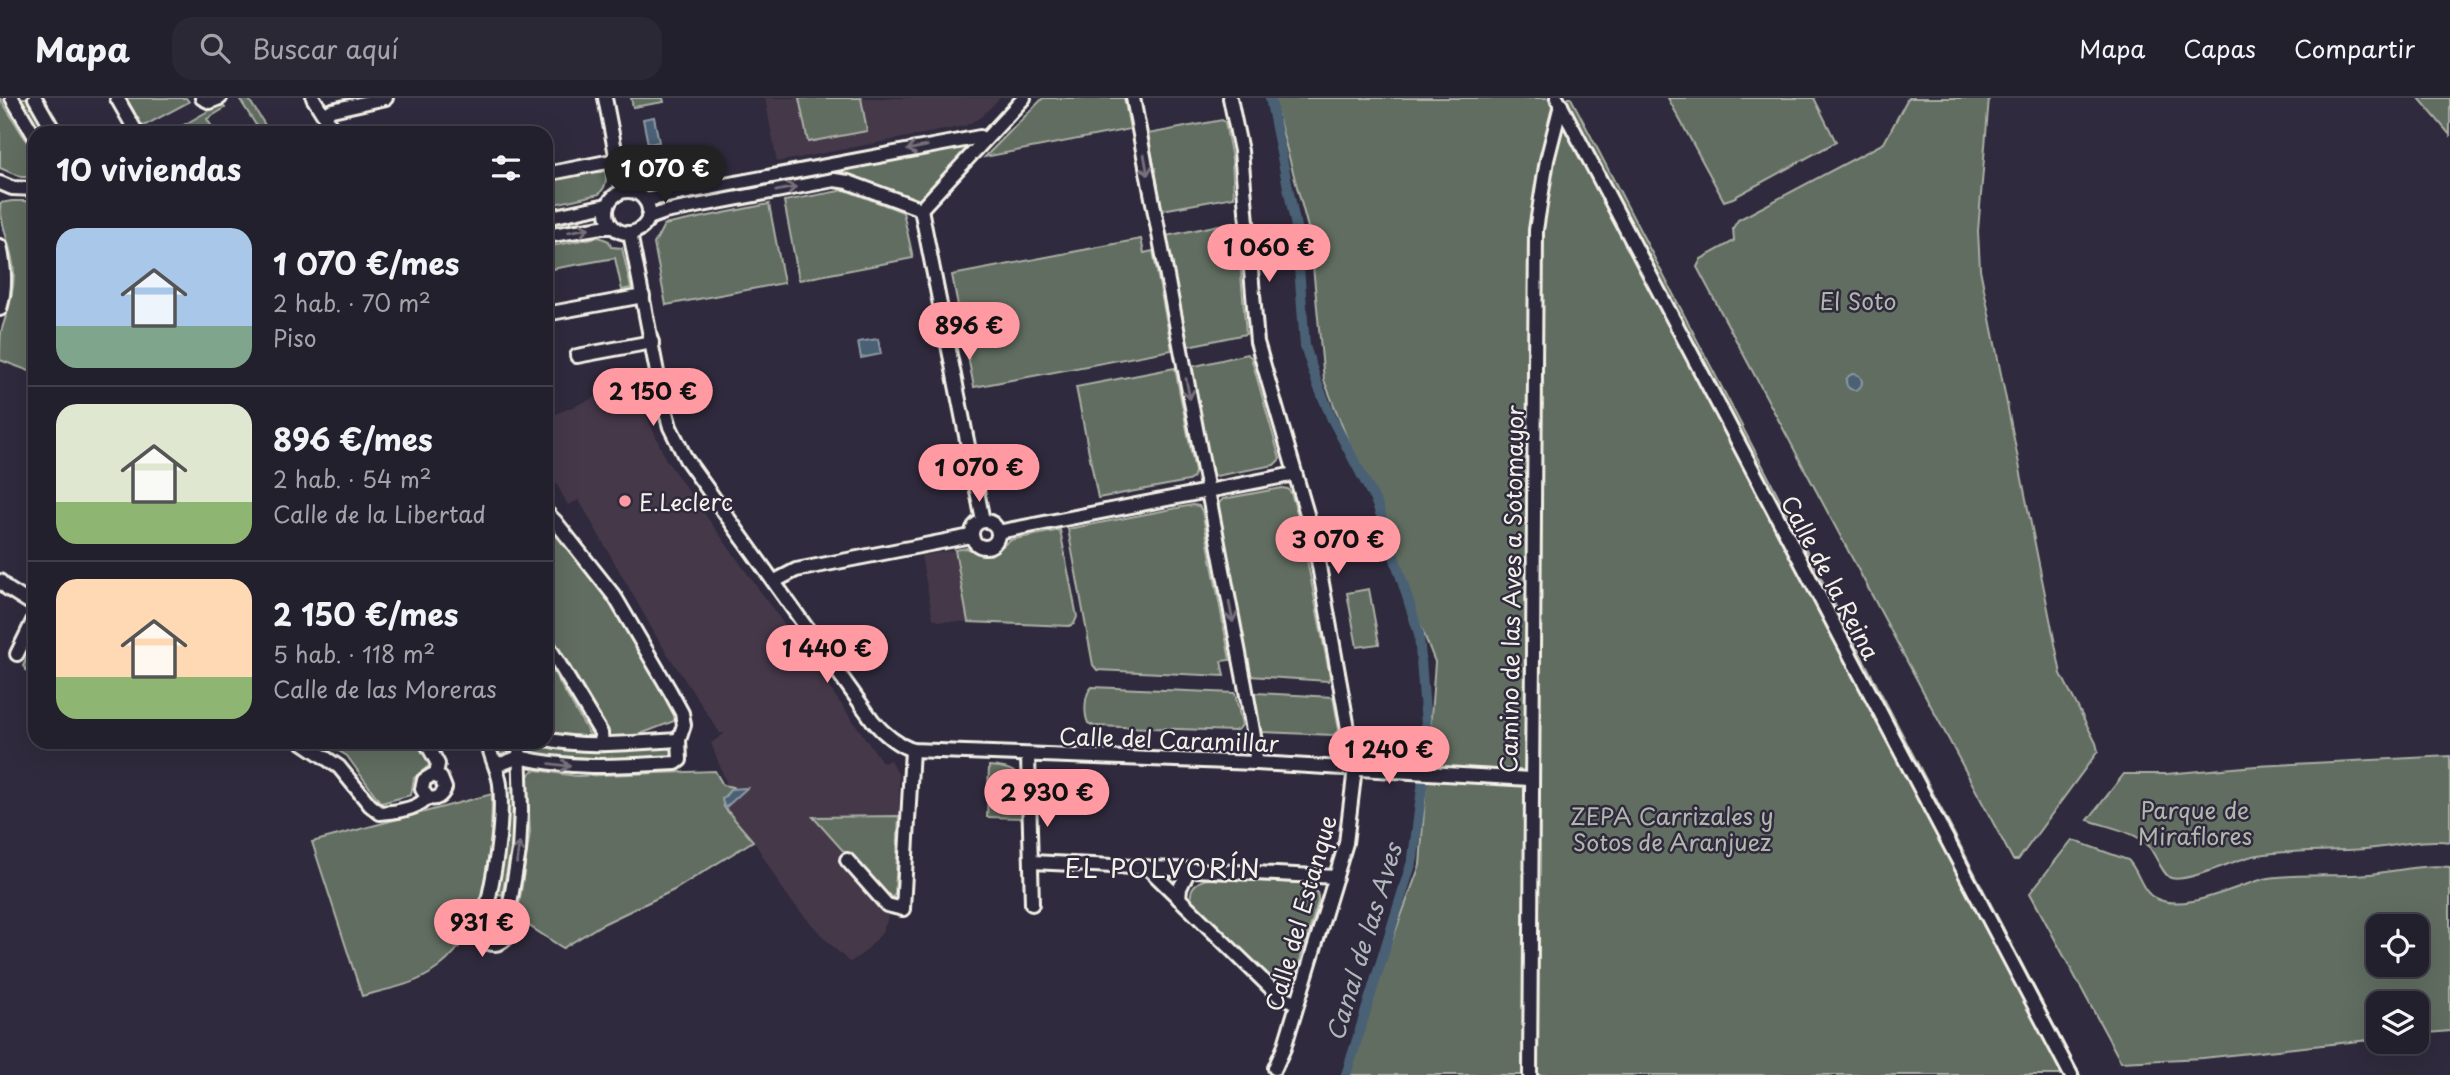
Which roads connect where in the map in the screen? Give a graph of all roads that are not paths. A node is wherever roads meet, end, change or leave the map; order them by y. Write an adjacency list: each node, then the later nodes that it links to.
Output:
1 (12, 98): 14 (street)
2 (35, 98): 15 (street)
3 (117, 98): 16 (street)
4 (202, 98): 5 (street)
5 (220, 98)
6 (313, 98): 13 (street)
7 (386, 98): 13 (street)
8 (605, 98): 19 (street)
9 (1024, 98): 18 (street)
10 (1133, 98): 39 (street, one-way to 39)
11 (1230, 98): 38 (street, Calle del Estanque)
12 (1559, 102): 63 (street, Camino de las Aves a Sotomayor); 76 (street, Calle de la Reina)
13 (324, 115): 17 (street)
14 (29, 126)
15 (51, 126)
16 (133, 126)
17 (331, 126)
18 (983, 140): 24 (street, one-way to 24); 26 (street)
19 (617, 160): 20 (street); 23 (street)
20 (553, 173)
21 (0, 183): 22 (street)
22 (28, 189)
23 (623, 191): 24 (street); 25 (street)
24 (645, 200): 28 (street)
25 (607, 205): 27 (street); 29 (street)
26 (921, 209): 28 (street, one-way to 26); 41 (street)
27 (553, 217)
28 (648, 218): 30 (street)
29 (612, 227): 30 (street); 31 (street, one-way to 29)
30 (630, 233): 33 (street)
31 (553, 235)
32 (0, 246): 34 (street)
33 (643, 296): 35 (street); 36 (street)
34 (0, 309)
35 (553, 313)
36 (652, 342): 37 (street); 45 (street)
37 (576, 356)
38 (1296, 474): 39 (street); 62 (street, Calle del Estanque)
39 (1207, 491): 42 (street); 61 (street, one-way to 61)
40 (553, 520): 51 (street)
41 (983, 521): 42 (street); 43 (street)
42 (998, 532): 43 (street)
43 (971, 536): 45 (street)
44 (0, 581): 46 (street)
45 (775, 581): 57 (street)
46 (28, 602)
47 (28, 631): 48 (street)
48 (17, 654)
49 (553, 654): 52 (street)
50 (553, 740): 52 (street)
51 (679, 740): 52 (street); 59 (street, one-way to 51)
52 (602, 744)
53 (312, 749): 54 (street)
54 (429, 749)
55 (491, 749): 60 (street)
56 (519, 749): 59 (street)
57 (912, 750): 58 (street, Calle del Caramillar); 64 (street)
58 (1028, 756): 61 (street, Calle del Caramillar); 65 (street)
59 (519, 757): 60 (street); 72 (street, one-way to 59)
60 (495, 761): 71 (street)
61 (1256, 763): 62 (street, Calle del Caramillar)
62 (1355, 768): 63 (street, Calle del Caramillar); 68 (street, Calle del Estanque)
63 (1531, 779): 75 (street, Camino de las Aves a Sotomayor)
64 (847, 860)
65 (1032, 862): 66 (street); 70 (street)
66 (1147, 867): 67 (street); 69 (street)
67 (1189, 870): 68 (street); 69 (street)
68 (1336, 877): 73 (street, Calle del Estanque)
69 (1179, 899): 73 (street)
70 (1032, 904)
71 (485, 916): 72 (street); 72 (street)
72 (507, 921)
73 (1297, 1002): 74 (street, Calle del Estanque)
74 (1275, 1068)
75 (1530, 1075)
76 (2071, 1075)

